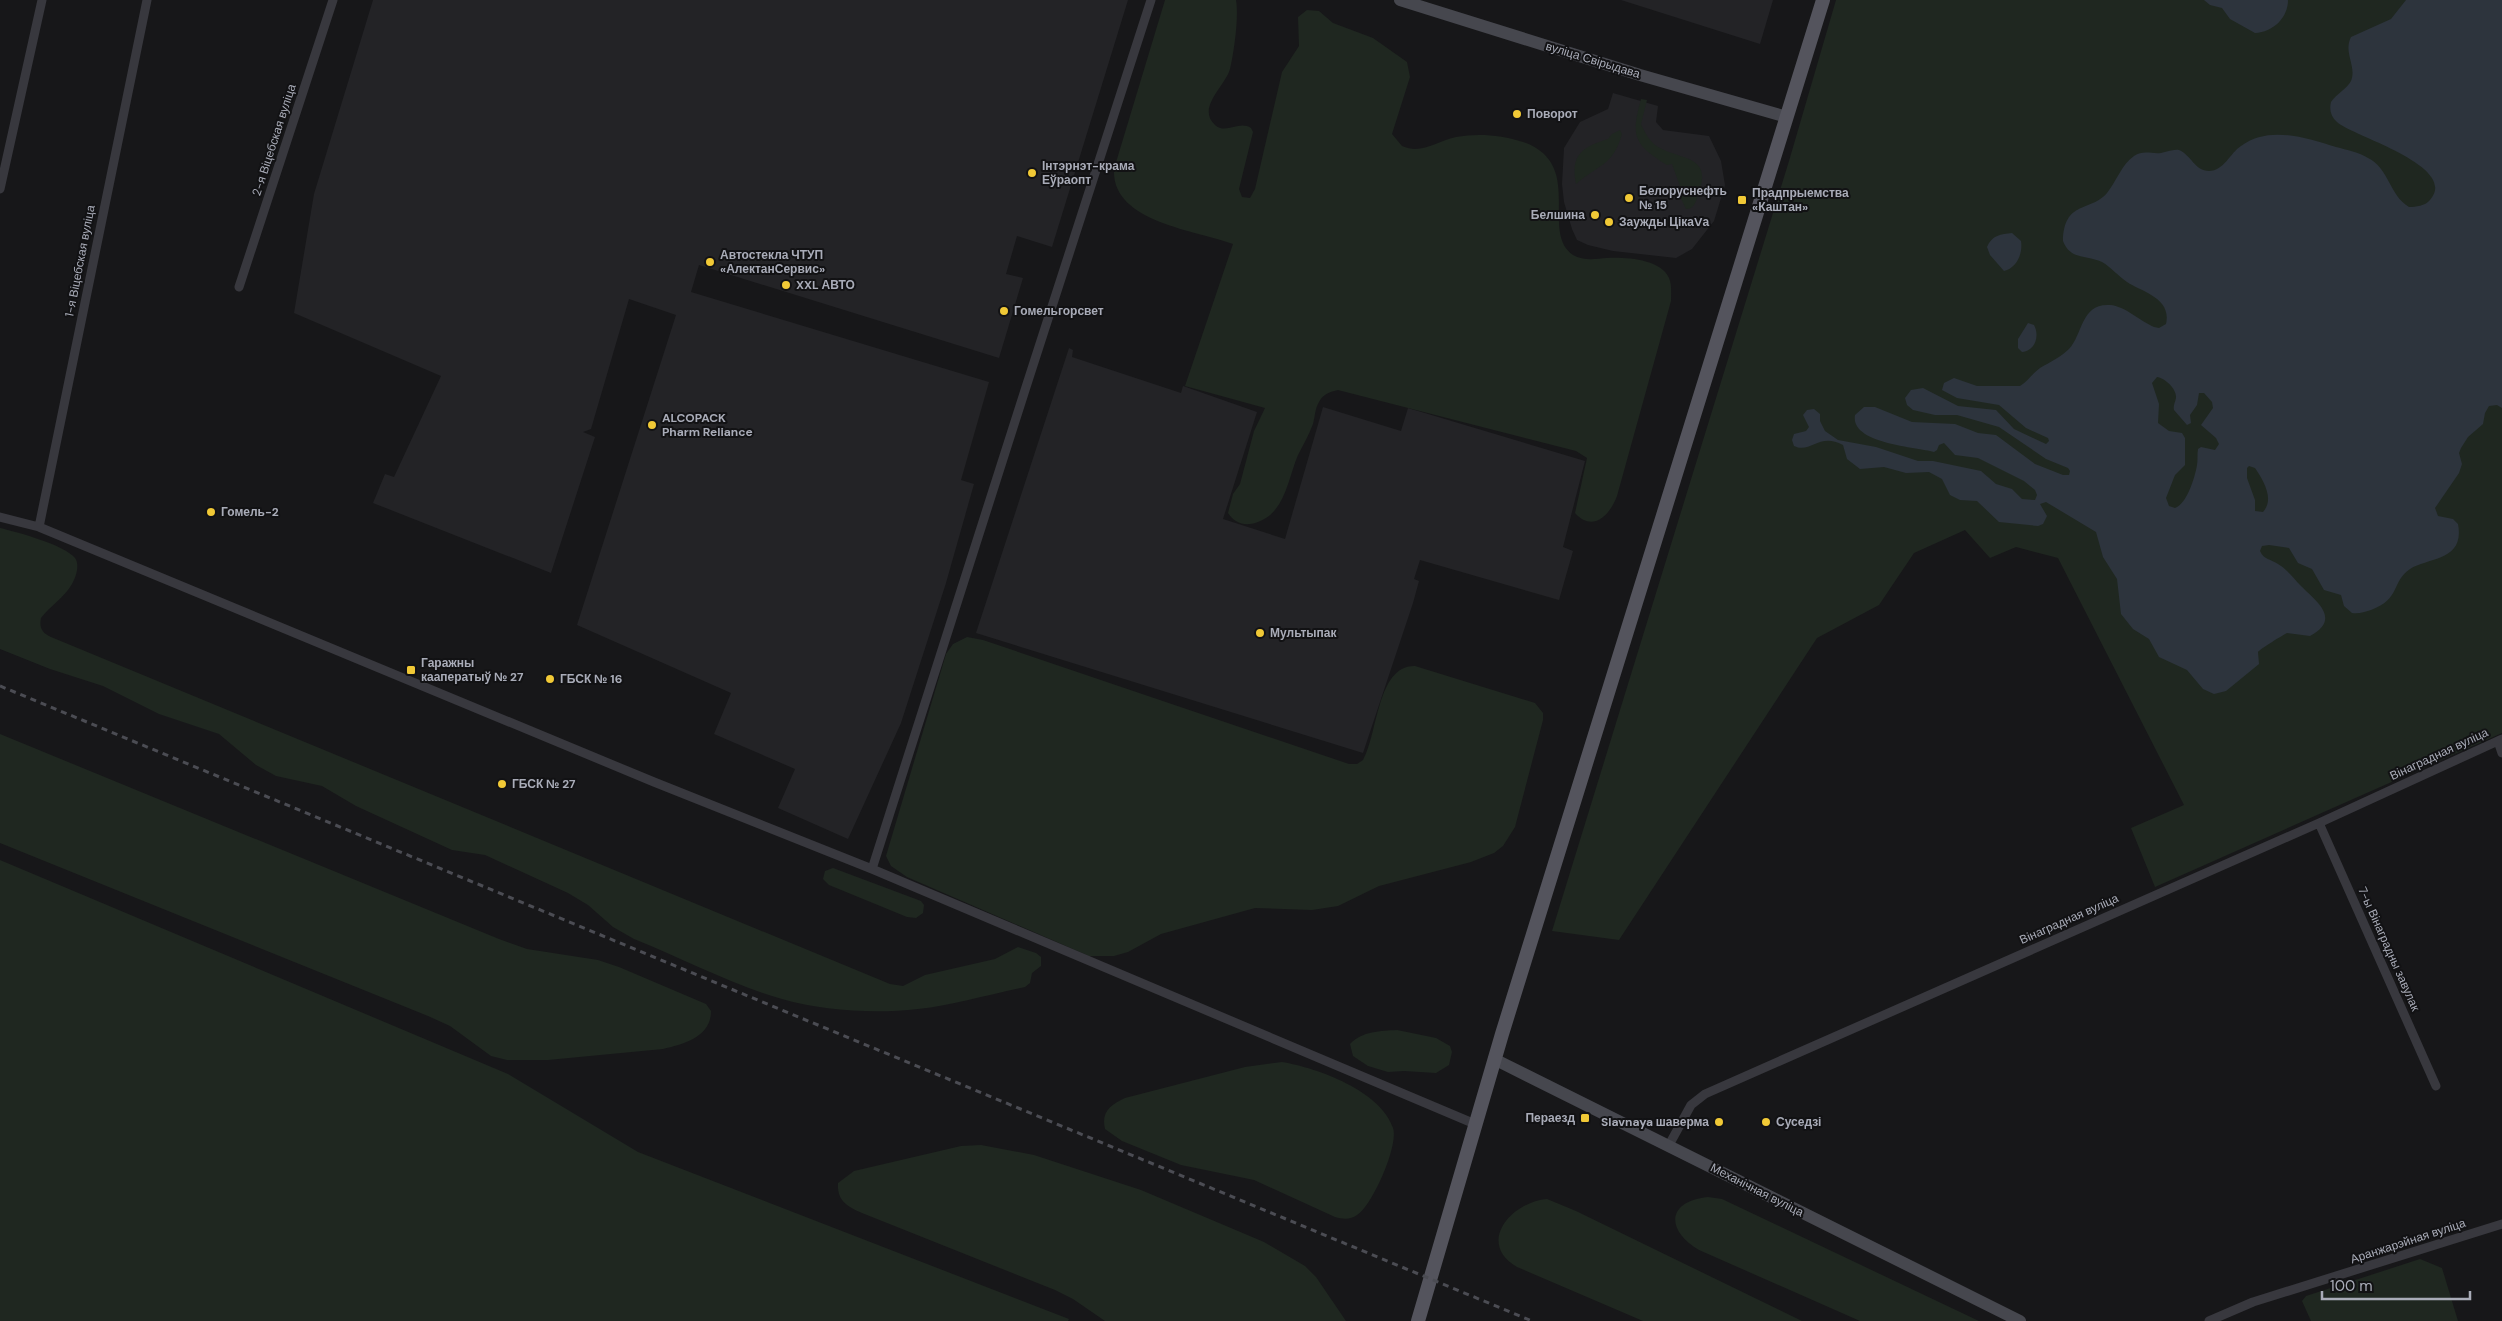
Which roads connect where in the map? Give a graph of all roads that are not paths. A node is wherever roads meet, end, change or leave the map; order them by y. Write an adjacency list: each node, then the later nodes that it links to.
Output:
1 (42, 0): 8 (street)
2 (147, 0): 11 (street, 1-я Віцебская вуліца)
3 (333, 0): 9 (street, 2-я Віцебская вуліца)
4 (1151, 0): 15 (street)
5 (1400, 0): 7 (street, вуліца Свірыдава)
6 (1823, 0): 7 (main road)
7 (1787, 117): 16 (main road)
8 (0, 189)
9 (238, 287)
10 (0, 517): 11 (street)
11 (39, 526): 15 (street)
12 (2500, 740): 13 (street); 14 (street, Вінаградная вуліца)
13 (2502, 753)
14 (2319, 823): 17 (street, 7-ы Вінаградны завулак); 19 (street, Вінаградная вуліца)
15 (872, 869): 18 (street)
16 (1494, 1059): 18 (main road); 19 (street, Механічная вуліца)
17 (2436, 1086)
18 (1475, 1124): 21 (main road)
19 (1669, 1145): 22 (street, Механічная вуліца)
20 (2502, 1224): 23 (street, Аранжарэйная вуліца)
21 (1418, 1321)
22 (2020, 1321)
23 (2209, 1321)

